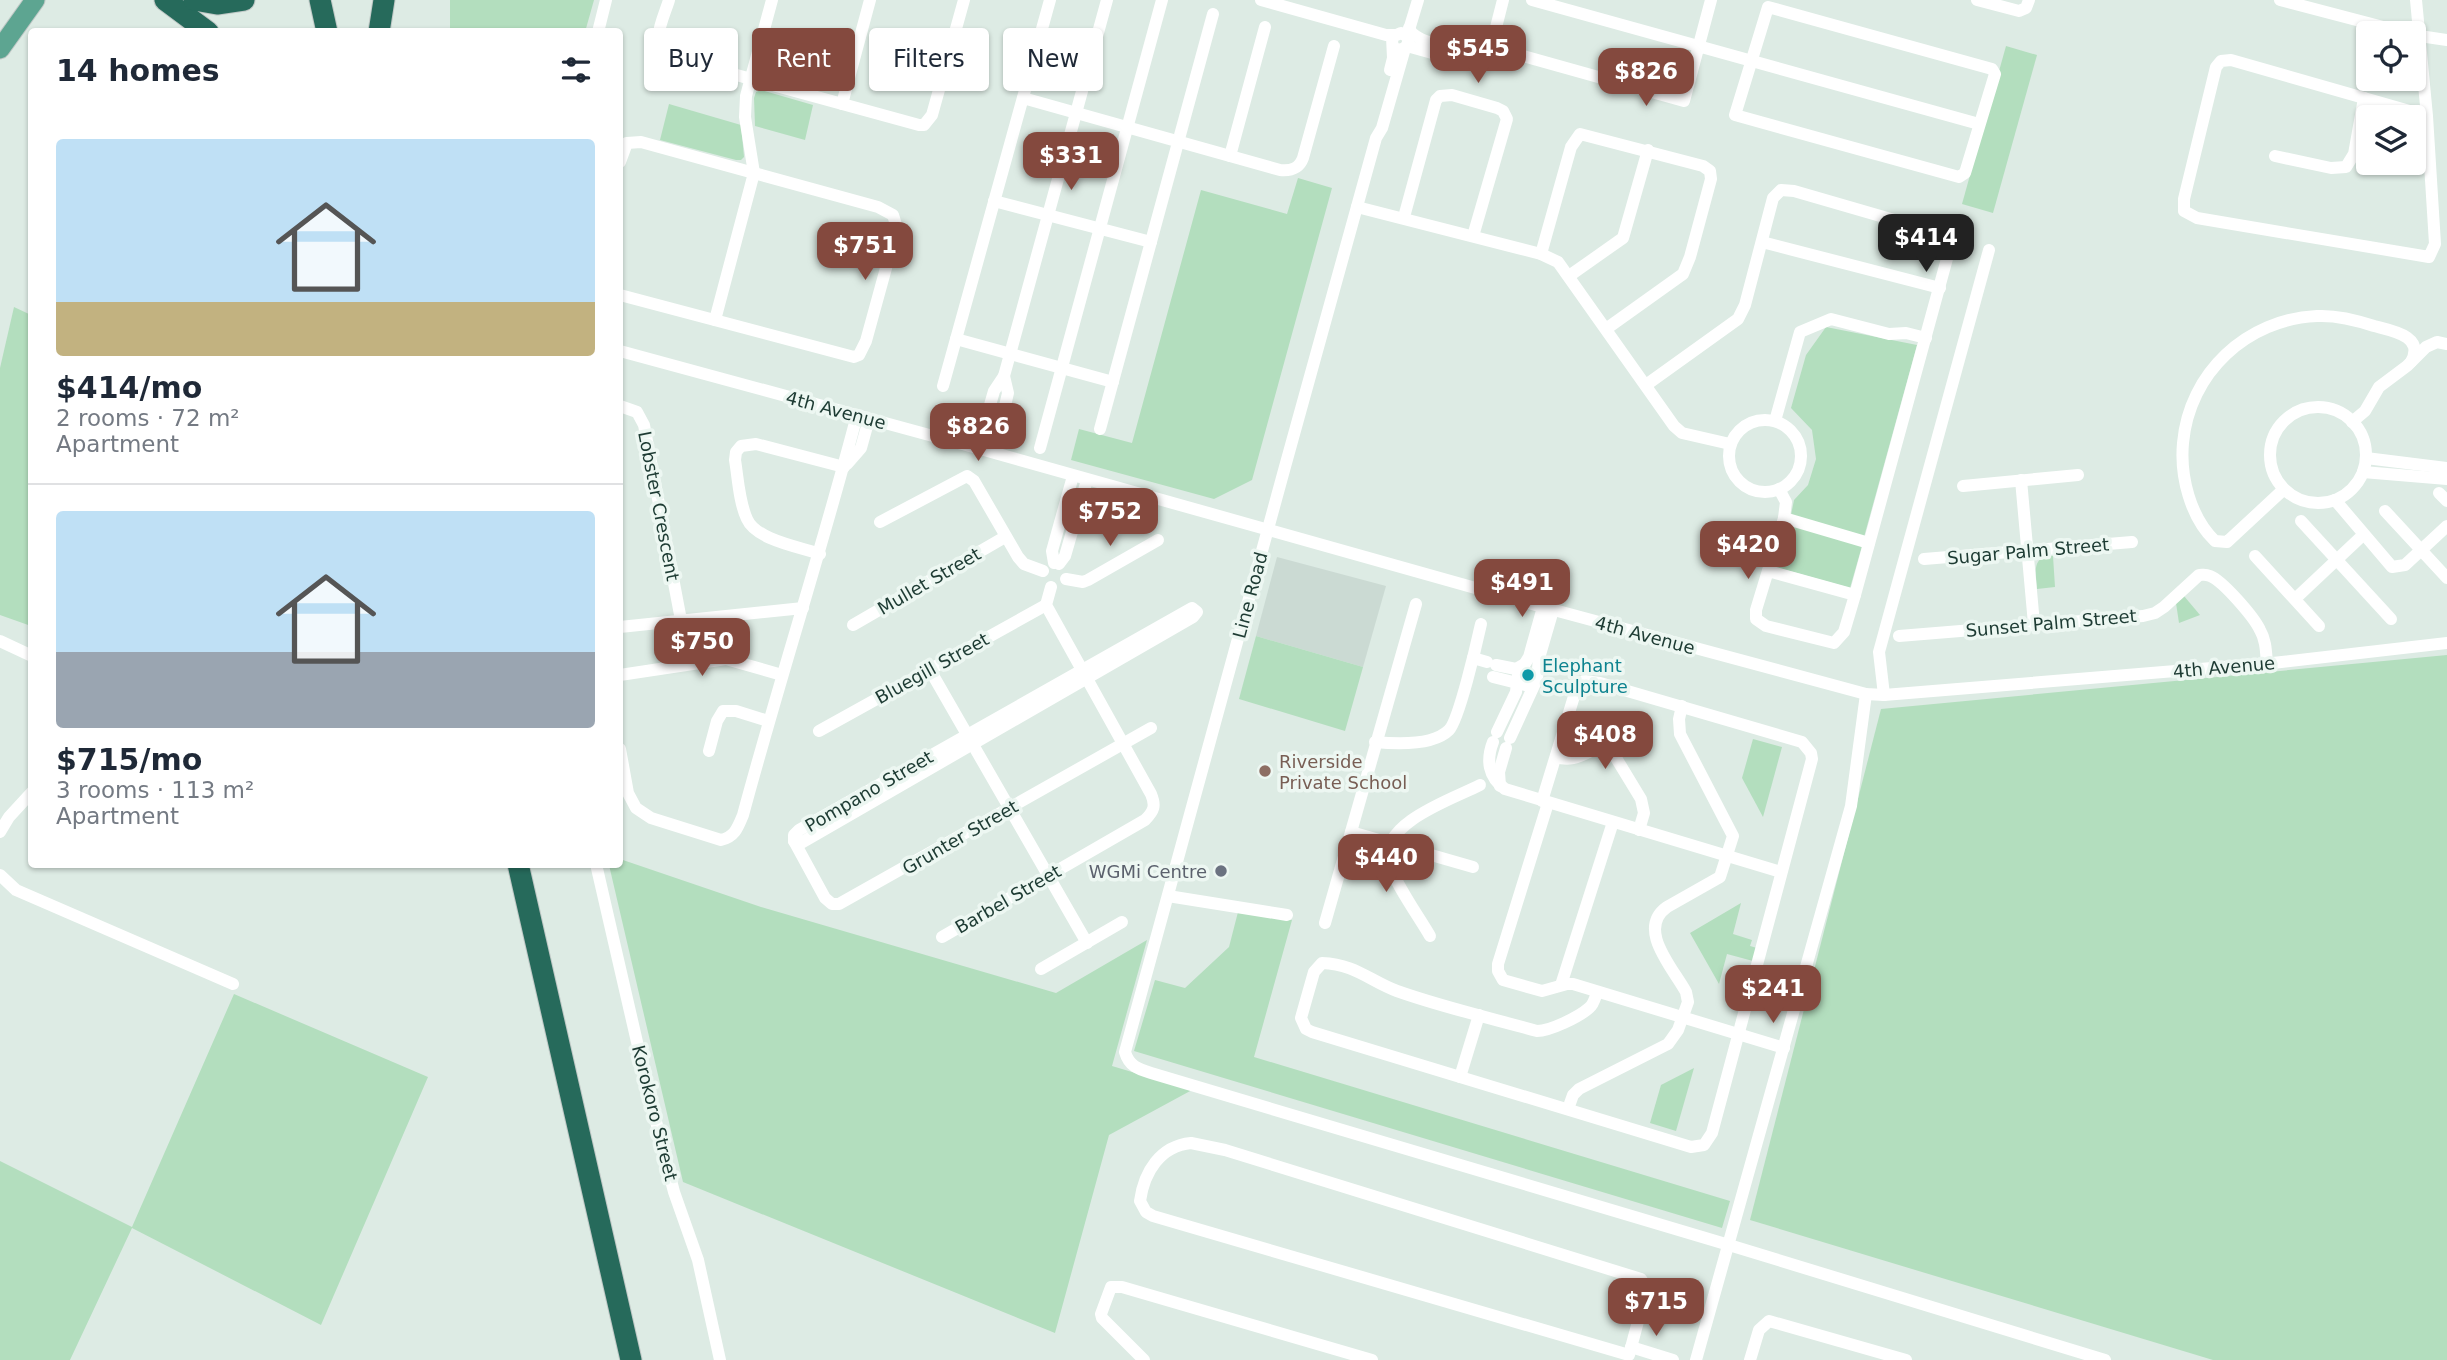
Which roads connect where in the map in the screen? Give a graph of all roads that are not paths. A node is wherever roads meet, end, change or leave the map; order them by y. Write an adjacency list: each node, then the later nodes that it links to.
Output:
1 (35, 0): 34 (main road)
2 (165, 0): 30 (highway)
3 (194, 0): 4 (highway)
4 (244, 0)
5 (320, 0): 31 (highway)
6 (384, 0): 32 (highway)
7 (606, 0): 33 (street)
8 (668, 0): 43 (street)
9 (772, 0): 43 (street)
10 (870, 0): 47 (street)
11 (964, 0): 47 (street)
12 (1051, 0): 45 (street)
13 (1107, 0): 48 (street)
14 (1163, 0): 51 (street)
15 (1261, 0): 36 (street)
16 (1411, 0): 36 (street, Line Road)
17 (1418, 0): 36 (street, Line Road)
18 (1503, 0): 39 (street)
19 (1532, 0): 40 (street)
20 (1711, 0): 40 (street)
21 (1977, 0): 25 (street)
22 (2029, 0): 25 (street)
23 (2280, 0): 27 (street)
24 (2416, 0): 28 (street)
25 (1993, 2)
26 (1213, 14): 52 (street)
27 (2359, 21)
28 (2414, 21)
29 (1265, 27): 55 (street)
30 (203, 28)
31 (326, 28)
32 (380, 28)
33 (599, 28)
34 (6, 33): 41 (main road)
35 (2426, 37): 37 (street)
36 (1403, 40): 39 (street); 59 (street, Line Road)
37 (2447, 40)
38 (1334, 46): 55 (street)
39 (1490, 47): 40 (street)
40 (1698, 47): 42 (street)
41 (0, 49)
42 (1751, 61): 50 (street); 50 (street); 50 (street)
43 (750, 80): 47 (street); 57 (street)
44 (2422, 91): 49 (street)
45 (1023, 98): 48 (street); 58 (street)
46 (2364, 98): 49 (street); 49 (street); 56 (street)
47 (842, 104)
48 (1076, 113): 51 (street); 60 (street)
49 (2427, 116)
50 (1979, 124)
51 (1128, 127): 52 (street); 62 (street)
52 (1178, 141): 55 (street); 64 (street)
53 (1648, 150): 67 (street); 68 (street); 72 (street)
54 (623, 152): 57 (street)
55 (1230, 156)
56 (2275, 156)
57 (754, 173): 71 (street); 71 (street)
58 (995, 201): 60 (street); 75 (street)
59 (1357, 206): 61 (street); 112 (street, Line Road)
60 (1048, 215): 62 (street); 78 (street)
61 (1404, 217): 63 (street); 63 (street)
62 (1100, 229): 64 (street); 80 (street)
63 (1473, 236): 67 (street)
64 (1151, 242): 82 (street)
65 (1762, 242): 69 (street); 69 (street); 83 (street)
66 (1989, 250): 158 (street)
67 (1541, 254): 68 (street)
68 (1569, 276): 72 (street)
69 (1940, 288): 74 (street)
70 (623, 296): 71 (street)
71 (715, 320)
72 (1606, 329): 83 (street)
73 (2398, 332): 76 (street); 79 (street); 105 (street)
74 (1926, 338): 87 (street); 117 (street)
75 (956, 339): 78 (street); 84 (street)
76 (2442, 343): 79 (street)
77 (623, 352): 86 (street, 4th Avenue)
78 (1010, 354): 80 (street); 81 (street)
79 (2411, 362): 88 (street)
80 (1062, 368): 82 (street); 92 (street)
81 (1004, 376): 91 (street); 93 (street)
82 (1113, 382): 89 (street)
83 (1646, 385): 90 (street)
84 (943, 386)
85 (623, 407): 136 (street, Lobster Crescent)
86 (863, 417): 91 (street, 4th Avenue); 95 (street)
87 (1774, 421): 90 (street); 104 (street)
88 (2352, 422): 94 (street); 105 (street)
89 (1100, 429)
90 (1730, 444): 104 (street)
91 (978, 448): 93 (street, 4th Avenue)
92 (1040, 448)
93 (993, 452): 99 (street, 4th Avenue)
94 (2365, 458): 96 (street); 97 (street)
95 (844, 467): 120 (street); 120 (street)
96 (2447, 468)
97 (2363, 472): 100 (street); 106 (street)
98 (2078, 475): 102 (street)
99 (1073, 476): 101 (street, 4th Avenue); 124 (street)
100 (2447, 479)
101 (1087, 480): 112 (street, 4th Avenue); 124 (street)
102 (2021, 480): 103 (street); 119 (street)
103 (1964, 486)
104 (1779, 489): 108 (street)
105 (2283, 490): 106 (street)
106 (2335, 500): 113 (street)
107 (2385, 511): 118 (street)
108 (1784, 518): 117 (street); 125 (street)
109 (2301, 521): 123 (street)
110 (880, 522): 114 (street)
111 (2447, 526): 118 (street)
112 (1267, 530): 134 (street, 4th Avenue); 187 (street, Line Road)
113 (2363, 535): 118 (street); 123 (street)
114 (1005, 537): 124 (street); 140 (street, Mullet Street)
115 (1158, 540): 127 (street)
116 (2132, 542): 119 (street, Sugar Palm Street)
117 (1869, 544): 129 (street)
118 (2421, 550): 126 (street)
119 (2026, 552): 122 (street, Sugar Palm Street); 139 (street)
120 (820, 554): 133 (street)
121 (2255, 556): 130 (street)
122 (1923, 559)
123 (2337, 560): 130 (street); 135 (street)
124 (1052, 566): 127 (street); 128 (street)
125 (1768, 571): 129 (street); 129 (street)
126 (2447, 578)
127 (1066, 579): 128 (street)
128 (1051, 587): 132 (street)
129 (1855, 595)
130 (2295, 599): 141 (street)
131 (1416, 604): 164 (street)
132 (1046, 605): 150 (street, Bluegill Street); 154 (street)
133 (803, 608): 136 (street); 153 (street)
134 (1548, 609): 149 (street); 155 (street); 157 (street, 4th Avenue)
135 (2391, 619)
136 (681, 620): 142 (street)
137 (1172, 624): 154 (street, Pompano Street)
138 (1481, 624): 148 (street)
139 (2034, 624): 143 (street, Sunset Palm Street); 147 (street, Sunset Palm Street)
140 (853, 625)
141 (2319, 626)
142 (623, 627)
143 (1899, 636)
144 (0, 642): 146 (street)
145 (2447, 643): 147 (street, 4th Avenue)
146 (28, 654)
147 (2270, 663): 158 (street, 4th Avenue)
148 (1471, 664): 151 (street); 164 (street)
149 (1523, 665): 151 (street); 156 (street)
150 (930, 670): 162 (street, Bluegill Street); 163 (street)
151 (1490, 670): 156 (street)
152 (623, 675): 153 (street)
153 (782, 675): 160 (street)
154 (1084, 675): 163 (street, Pompano Street); 165 (street)
155 (1537, 680): 156 (street); 170 (street)
156 (1517, 684): 170 (street)
157 (1866, 694): 158 (street, 4th Avenue); 201 (street)
158 (1884, 695)
159 (1682, 706): 167 (street); 180 (street); 184 (street)
160 (768, 721): 166 (street); 168 (street)
161 (1151, 728): 165 (street, Grunter Street)
162 (819, 731)
163 (969, 740): 173 (street); 178 (street, Pompano Street)
164 (1375, 742): 177 (street)
165 (1124, 744): 173 (street, Grunter Street); 185 (street, Barbel Street)
166 (709, 751)
167 (1556, 757): 172 (street); 175 (street)
168 (623, 766)
169 (1480, 785): 179 (street)
170 (1500, 786): 172 (street)
171 (28, 796): 176 (street)
172 (1545, 802): 174 (street); 196 (street)
173 (1009, 808): 178 (street, Grunter Street); 185 (street)
174 (1614, 822): 175 (street); 196 (street)
175 (1639, 830): 180 (street)
176 (0, 832)
177 (1351, 832): 179 (street); 190 (street)
178 (794, 841)
179 (1390, 843): 181 (street); 191 (street)
180 (1728, 857): 184 (street); 199 (street)
181 (1473, 867)
182 (518, 868): 206 (highway)
183 (597, 868): 207 (street, Korokoro Street)
184 (1781, 872): 200 (street)
185 (1048, 874): 192 (street, Barbel Street); 193 (street)
186 (0, 876): 195 (street)
187 (1168, 896): 188 (street); 204 (street, Line Road)
188 (1287, 915)
189 (1122, 922): 193 (street)
190 (1325, 923)
191 (1430, 936)
192 (942, 937)
193 (1087, 943): 194 (street)
194 (1041, 969)
195 (233, 984)
196 (1561, 985): 197 (street)
197 (1597, 992): 198 (street); 199 (street)
198 (1479, 1015): 202 (street); 202 (street)
199 (1682, 1018): 200 (street); 203 (street)
200 (1738, 1035): 201 (street); 203 (street)
201 (1784, 1048): 204 (street)
202 (1460, 1077): 203 (street)
203 (1568, 1109)
204 (1729, 1245): 211 (street); 214 (street)
205 (1631, 1347): 205 (street); 210 (street)
206 (631, 1360)
207 (720, 1360)
208 (1144, 1360): 209 (street)
209 (1372, 1360)
210 (1673, 1360)
211 (1696, 1360)
212 (1750, 1360): 213 (street)
213 (1906, 1360)
214 (2105, 1360)

